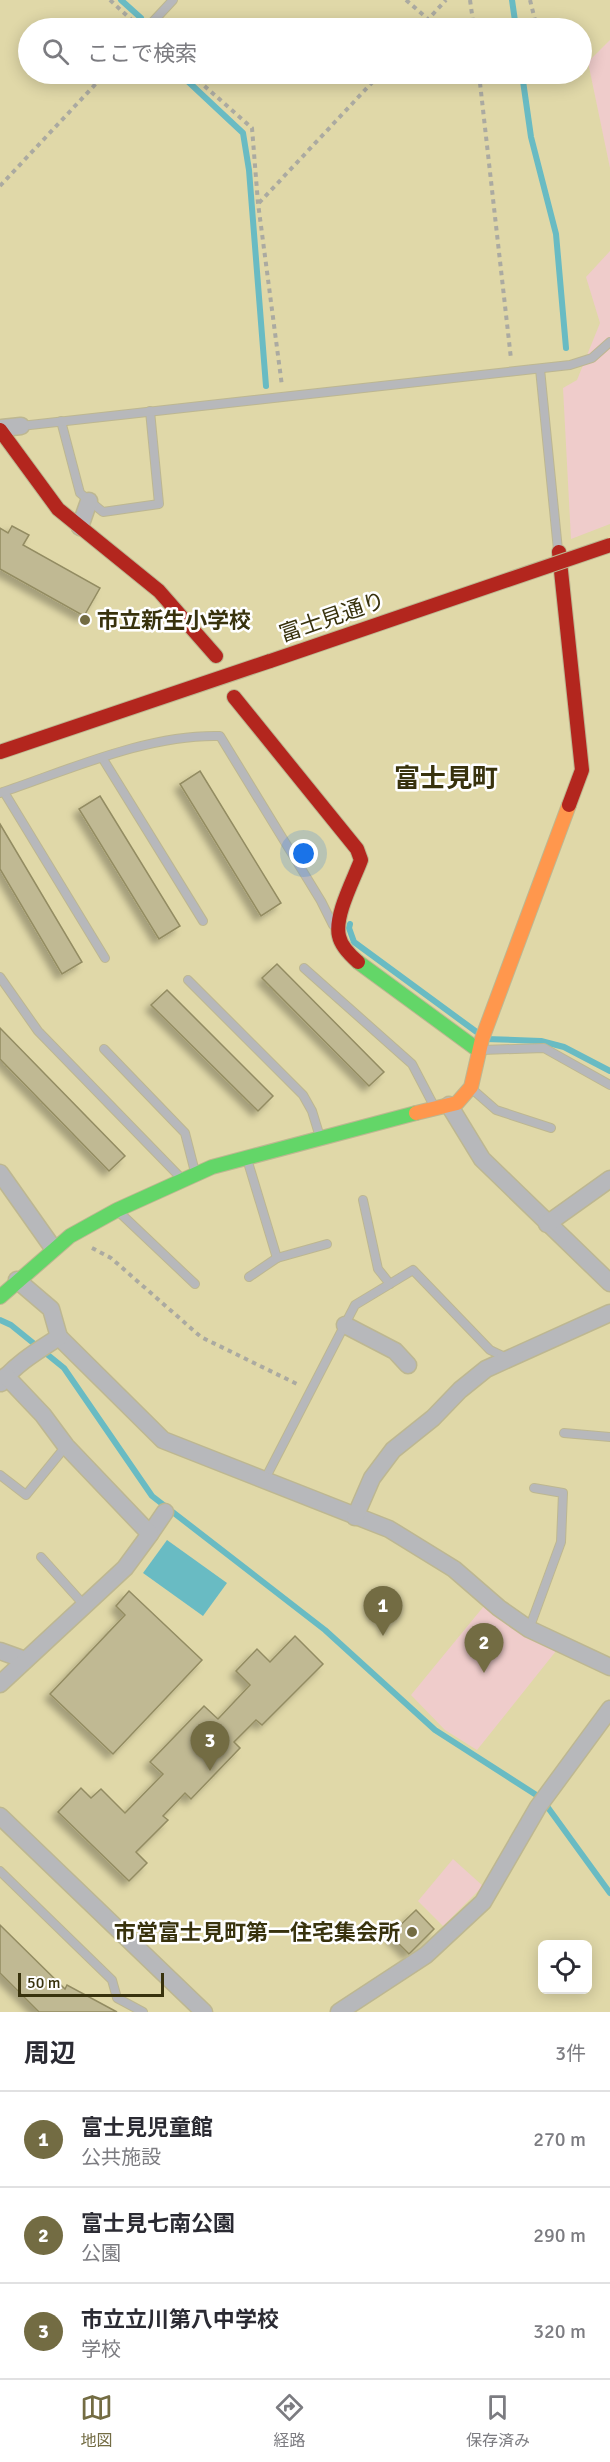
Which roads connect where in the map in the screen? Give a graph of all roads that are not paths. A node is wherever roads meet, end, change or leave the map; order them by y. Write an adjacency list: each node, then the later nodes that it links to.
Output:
1 (173, 0): 2 (lane)
2 (156, 18)
3 (610, 342): 4 (lane)
4 (540, 369): 5 (lane); 12 (lane)
5 (150, 411): 6 (lane); 9 (lane)
6 (61, 422): 7 (lane); 9 (lane)
7 (21, 426): 8 (street)
8 (0, 429): 10 (street)
9 (89, 501): 10 (street)
10 (80, 527): 13 (street)
11 (610, 545): 15 (street, 富士見通り, bridge)
12 (559, 552): 24 (street)
13 (216, 656)
14 (234, 697): 19 (street)
15 (0, 752)
16 (103, 759): 17 (lane); 18 (lane); 19 (lane)
17 (2, 793): 20 (lane)
18 (203, 921)
19 (337, 933): 24 (street)
20 (105, 958)
21 (304, 968): 28 (lane)
22 (0, 977): 33 (lane)
23 (188, 980): 30 (lane)
24 (482, 1039): 26 (lane); 27 (street)
25 (104, 1049): 33 (lane)
26 (610, 1085)
27 (472, 1089): 28 (street); 29 (lane)
28 (442, 1107): 30 (street); 37 (street)
29 (551, 1128)
30 (320, 1137): 31 (street)
31 (247, 1159): 33 (street); 40 (lane)
32 (0, 1173): 39 (street)
33 (190, 1178): 36 (street)
34 (610, 1179): 37 (street)
35 (363, 1200): 44 (lane)
36 (117, 1210): 39 (street); 43 (lane)
37 (547, 1224): 45 (street)
38 (327, 1244): 40 (lane)
39 (53, 1248): 42 (street)
40 (277, 1258): 41 (lane)
41 (249, 1277)
42 (17, 1280): 46 (street); 49 (street)
43 (195, 1284)
44 (390, 1284): 48 (lane); 50 (lane)
45 (610, 1284)
46 (0, 1297)
47 (610, 1313): 50 (street)
48 (345, 1325): 51 (street); 57 (lane)
49 (54, 1340): 52 (street); 57 (street)
50 (508, 1358): 60 (street)
51 (408, 1365)
52 (3, 1380): 55 (street)
53 (564, 1433): 54 (lane)
54 (610, 1437)
55 (66, 1446): 56 (lane); 61 (street)
56 (0, 1475)
57 (264, 1481): 60 (street)
58 (534, 1488): 64 (lane)
59 (165, 1512): 61 (street)
60 (355, 1516): 64 (street)
61 (150, 1534): 63 (street)
62 (41, 1557): 63 (lane)
63 (85, 1606): 66 (street)
64 (529, 1629): 67 (street)
65 (0, 1651): 66 (street)
66 (25, 1660): 68 (street)
67 (610, 1667)
68 (0, 1684)
69 (610, 1709): 74 (street)
70 (0, 1816): 73 (street)
71 (0, 1871): 72 (lane)
72 (143, 2012)
73 (204, 2012)
74 (339, 2012)

